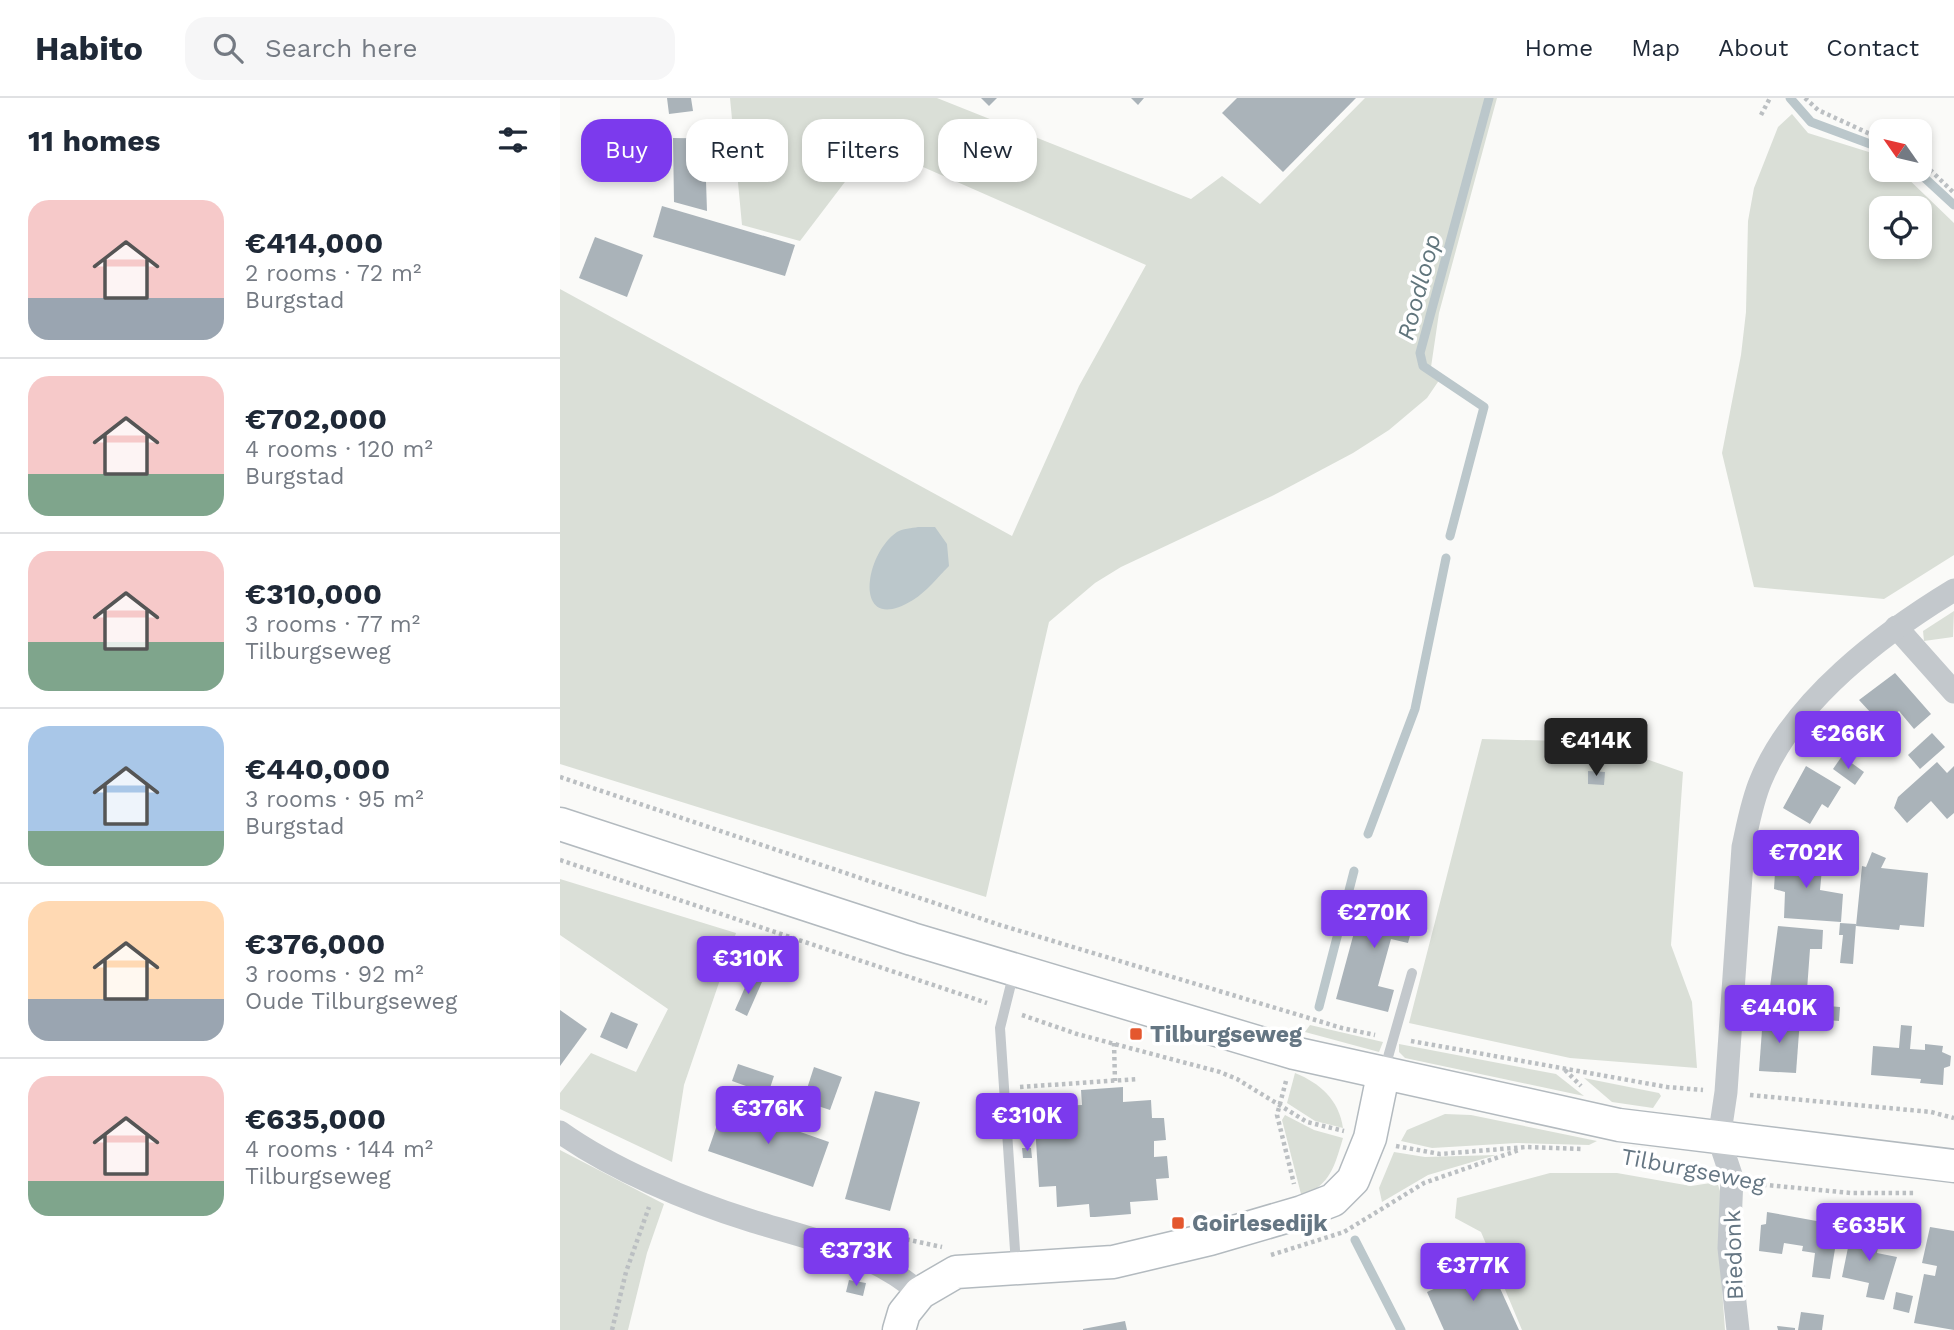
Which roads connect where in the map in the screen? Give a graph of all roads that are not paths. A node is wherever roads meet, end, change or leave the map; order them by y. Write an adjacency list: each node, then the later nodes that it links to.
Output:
1 (1954, 590): 2 (street)
2 (1896, 627): 3 (street); 9 (street)
3 (1954, 692)
4 (560, 824): 5 (street, Tilburgseweg)
5 (1015, 970): 7 (street, Tilburgseweg); 11 (lane)
6 (1412, 973): 7 (lane)
7 (1383, 1074): 9 (street, Tilburgseweg); 11 (street)
8 (560, 1132): 12 (street)
9 (1719, 1139): 10 (street, Tilburgseweg); 14 (street, Biedonk)
10 (1954, 1166)
11 (1016, 1268): 12 (street)
12 (919, 1293): 13 (street)
13 (898, 1330)
14 (1738, 1330)

